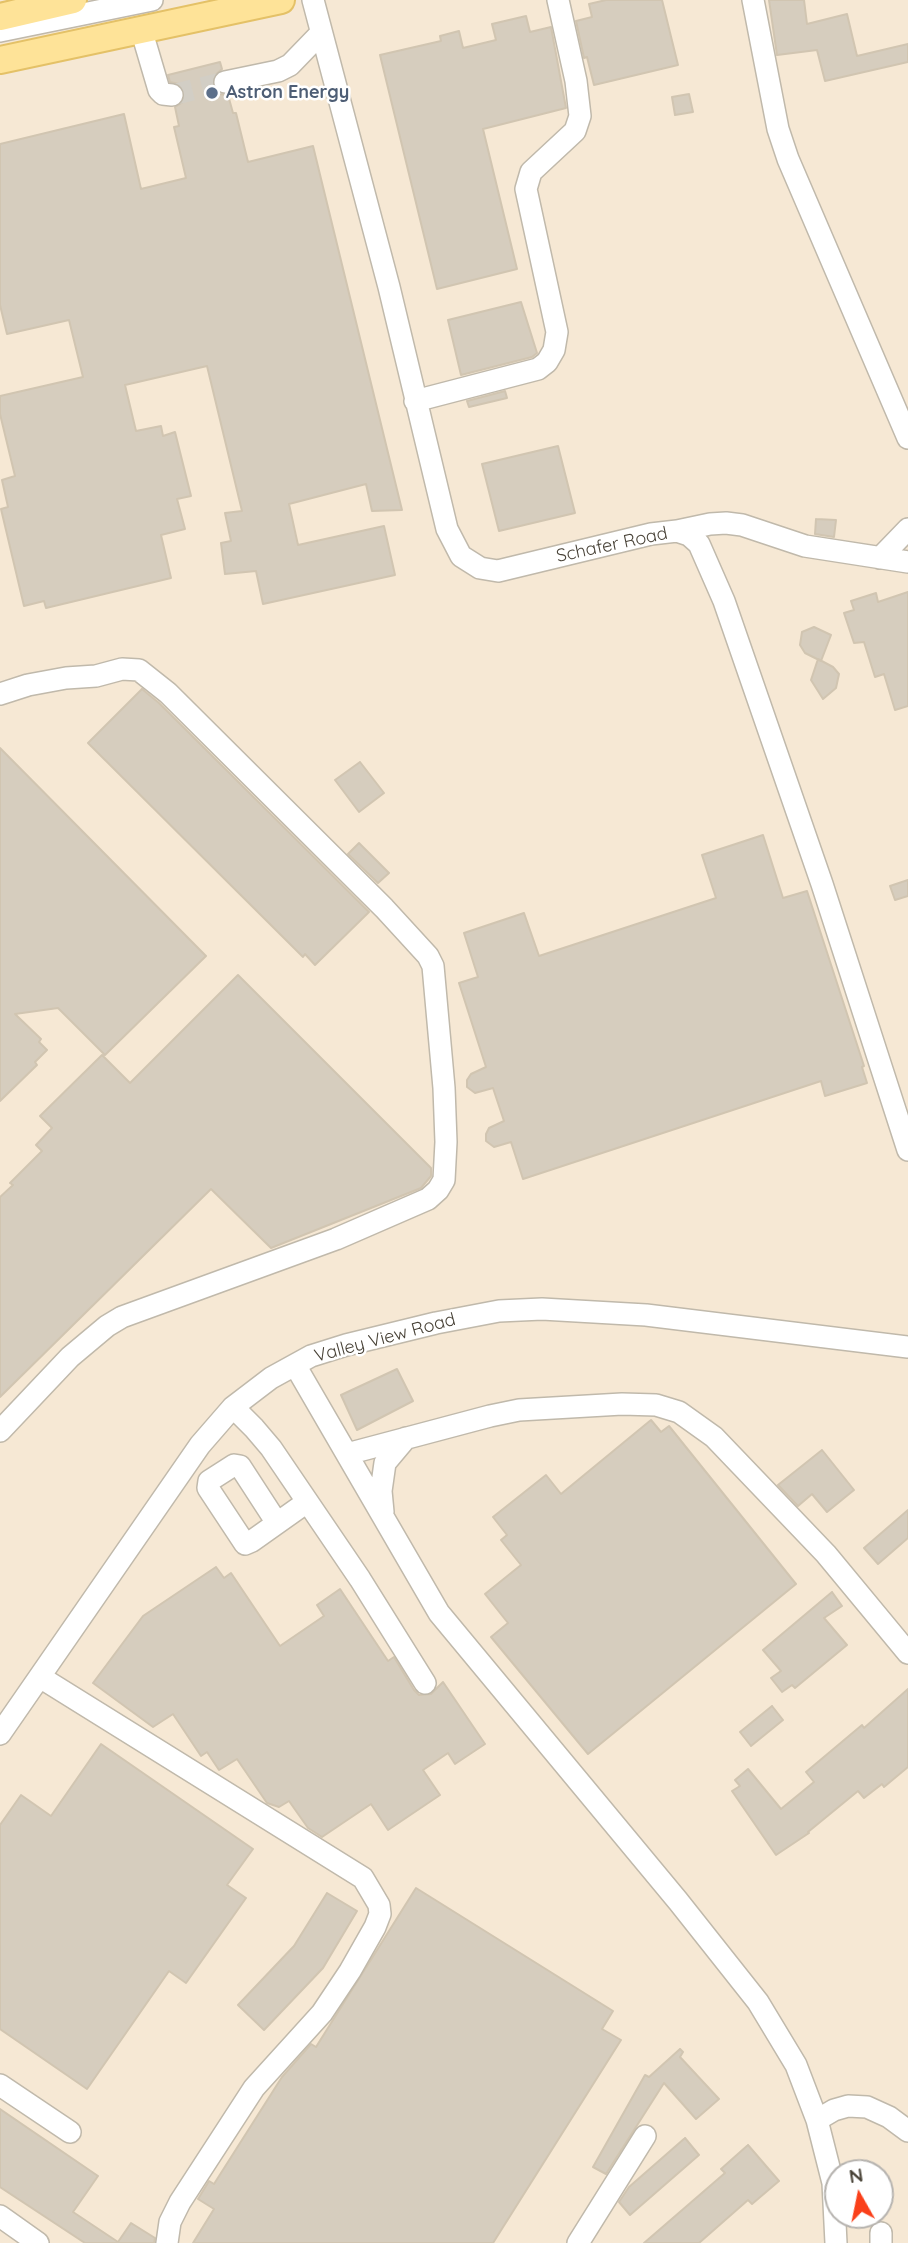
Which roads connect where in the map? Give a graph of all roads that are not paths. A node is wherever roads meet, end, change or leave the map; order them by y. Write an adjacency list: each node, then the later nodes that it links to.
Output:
1 (74, 0): 7 (main road)
2 (152, 0): 9 (street)
3 (281, 0): 8 (main road)
4 (313, 0): 10 (street, Schafer Road)
5 (558, 0): 14 (street)
6 (752, 0): 15 (street)
7 (0, 17)
8 (141, 29): 11 (main road); 13 (street)
9 (0, 32)
10 (321, 33): 12 (street); 14 (street, Schafer Road)
11 (0, 60)
12 (225, 82)
13 (172, 95)
14 (415, 401): 17 (street, Schafer Road)
15 (908, 438)
16 (908, 529): 18 (street)
17 (677, 531): 18 (street); 21 (street, Schafer Road)
18 (880, 558): 19 (street)
19 (908, 562)
20 (0, 694): 25 (street)
21 (908, 1150)
22 (908, 1346): 23 (street, Valley View Road)
23 (295, 1365): 24 (street, Valley View Road); 27 (street)
24 (233, 1407): 28 (street); 32 (street, Valley View Road)
25 (0, 1431)
26 (406, 1438): 27 (street); 29 (street); 31 (street)
27 (347, 1454): 29 (street)
28 (307, 1502): 30 (street); 33 (street)
29 (384, 1520): 36 (street)
30 (277, 1523)
31 (908, 1653)
32 (40, 1677): 34 (street, Valley View Road); 42 (street)
33 (425, 1683)
34 (0, 1734)
35 (0, 2084): 38 (street)
36 (817, 2120): 37 (street); 44 (street)
37 (908, 2131)
38 (70, 2132)
39 (645, 2136): 43 (street)
40 (0, 2216): 41 (street)
41 (38, 2243)
42 (167, 2243)
43 (578, 2243)
44 (836, 2243)

